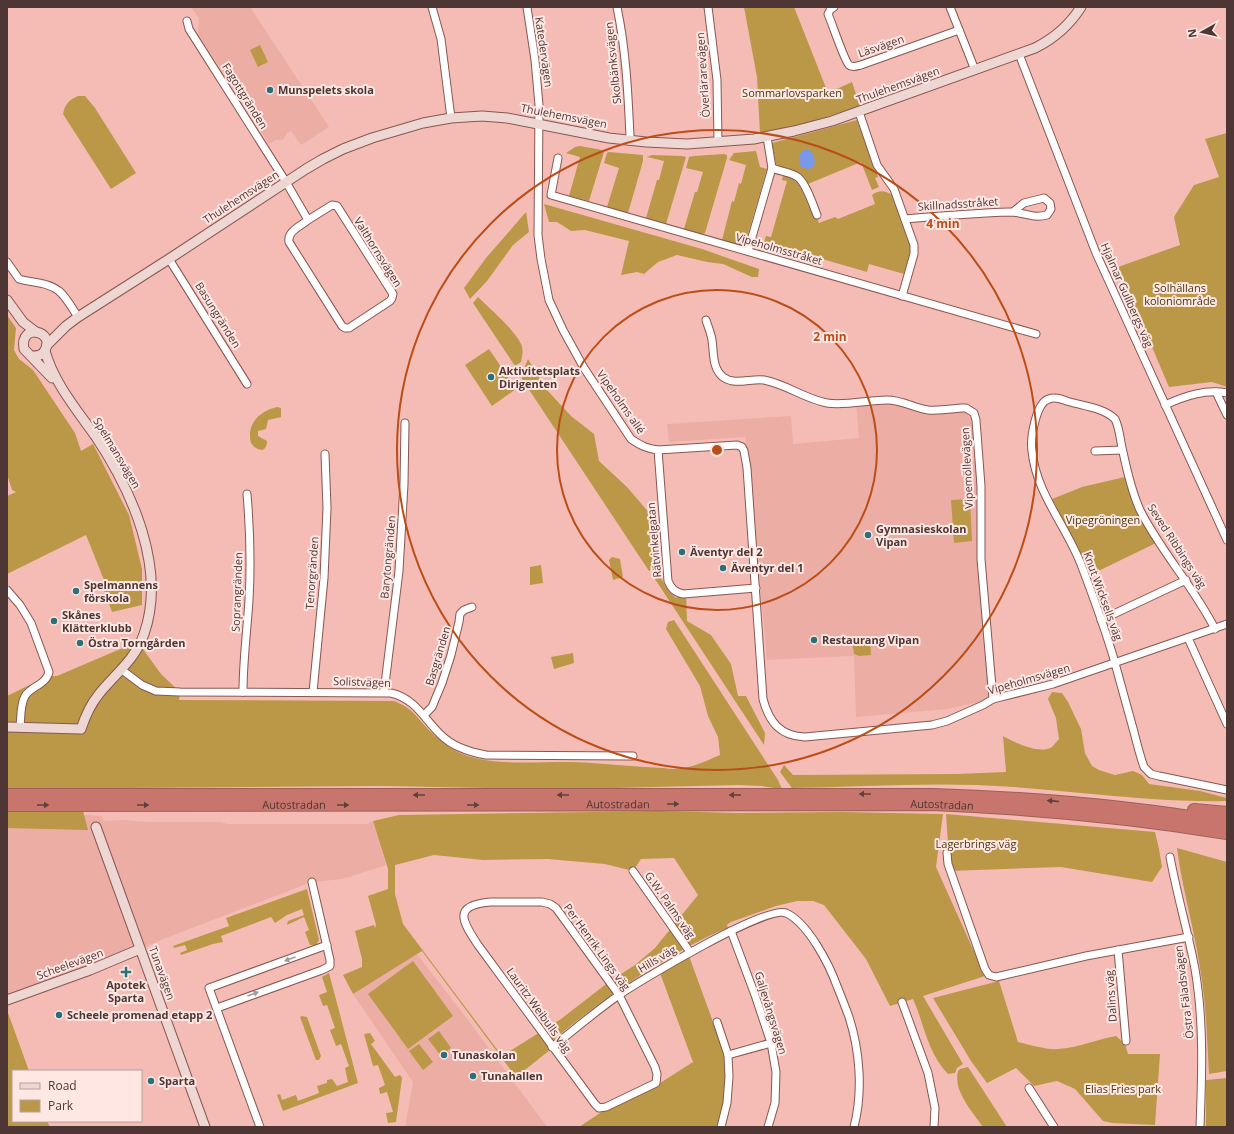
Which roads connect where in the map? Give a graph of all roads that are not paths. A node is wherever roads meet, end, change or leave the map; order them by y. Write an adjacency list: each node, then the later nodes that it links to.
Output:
1 (432, 7): 13 (street)
2 (526, 7): 14 (street, Katedervägen)
3 (617, 7): 16 (street, Skolbänksvägen)
4 (708, 7): 17 (street, Överlärarevägen)
5 (834, 7): 9 (street, Läsvägen)
6 (950, 7): 9 (street)
7 (1081, 7): 10 (street, Thulehemsvägen)
8 (187, 21): 20 (street, Fagottgränden)
9 (959, 30): 11 (street)
10 (1019, 54): 11 (street, Thulehemsvägen); 44 (street, Hjalmar Gullbergs väg)
11 (975, 70): 12 (street, Thulehemsvägen)
12 (859, 112): 15 (street, Thulehemsvägen); 23 (street)
13 (451, 118): 14 (street, Thulehemsvägen); 20 (street, Thulehemsvägen)
14 (539, 124): 16 (street, Thulehemsvägen); 47 (street, Vipeholms allé)
15 (767, 137): 17 (street, Thulehemsvägen); 19 (street)
16 (629, 141): 17 (street, Thulehemsvägen)
17 (718, 142)
18 (558, 158): 25 (street, Vipeholmsstråket)
19 (772, 168): 22 (street); 25 (street)
20 (286, 182): 24 (street); 26 (street, Thulehemsvägen)
21 (1013, 212): 21 (street, Skillnadsstråket); 23 (street, Skillnadsstråket)
22 (817, 215)
23 (905, 219): 28 (street)
24 (308, 220): 24 (street, Valthornsvägen)
25 (748, 251): 28 (street, Vipeholmsstråket)
26 (169, 259): 30 (street, Thulehemsvägen); 39 (street, Basungränden)
27 (7, 262): 30 (street)
28 (902, 296): 35 (street, Vipeholmsstråket)
29 (7, 300): 32 (street, Spelmansvägen)
30 (78, 317): 33 (street, Thulehemsvägen)
31 (706, 320): 67 (street, Vipemöllevägen)
32 (23, 322): 34 (street, Spelmansvägen); 36 (street, Spelmansvägen)
33 (66, 326): 34 (street, Thulehemsvägen); 37 (street, Thulehemsvägen)
34 (38, 332): 36 (street); 37 (street, Spelmansvägen)
35 (1036, 334)
36 (26, 336): 38 (street, Spelmansvägen)
37 (46, 348): 38 (street); 40 (street, Spelmansvägen)
38 (31, 356): 40 (street, Spelmansvägen)
39 (248, 384)
40 (61, 387): 62 (street, Spelmansvägen)
41 (1216, 392): 42 (street); 44 (street); 45 (street)
42 (1227, 393)
43 (1041, 405): 48 (street, Seved Ribbings väg); 57 (street, Knut Wicksells väg)
44 (1165, 405): 52 (street, Hjalmar Gullbergs väg)
45 (1227, 415)
46 (405, 423): 65 (street, Barytongränden)
47 (658, 450): 54 (street, Rätvinkelgatan); 54 (street, Vipeholms allé)
48 (1122, 450): 49 (street); 53 (street, Seved Ribbings väg)
49 (1095, 451)
50 (325, 454): 64 (street, Tenorgränden)
51 (247, 494): 63 (street, Soprangränden)
52 (1227, 540)
53 (1186, 580): 57 (street); 59 (street, Seved Ribbings väg)
54 (756, 588): 66 (street, Vipeholms allé)
55 (7, 590): 70 (street)
56 (472, 607): 68 (street, Basgränden)
57 (1101, 620): 61 (street, Knut Wicksells väg)
58 (1227, 624): 59 (street, Vipeholmsvägen)
59 (1215, 629): 60 (street, Vipeholmsvägen)
60 (1188, 638): 61 (street, Vipeholmsvägen); 69 (street)
61 (1115, 663): 67 (street, Vipeholmsvägen); 73 (street, Knut Wicksells väg)
62 (122, 670): 63 (street, Solistvägen); 70 (street, Spelmansvägen)
63 (243, 692): 64 (street, Solistvägen)
64 (313, 692): 65 (street, Solistvägen)
65 (384, 692): 68 (street, Solistvägen)
66 (763, 694): 67 (street, Vipeholmsvägen)
67 (993, 699)
68 (424, 715): 72 (street, Solistvägen)
69 (1227, 724)
70 (20, 727): 71 (street)
71 (7, 728)
72 (633, 756)
73 (1227, 790)
74 (7, 795): 75 (highway, Autostradan)
75 (77, 800): 76 (highway, Autostradan); 78 (highway, Autostradan, one-way to 75)
76 (103, 800): 77 (highway, Autostradan, one-way to 76); 81 (highway, Autostradan, one-way to 81)
77 (1092, 804): 79 (highway); 80 (highway, Autostradan)
78 (7, 805)
79 (1227, 813)
80 (1227, 823)
81 (1177, 825): 83 (highway, Autostradan); 84 (highway)
82 (96, 826): 93 (street, Tunavägen)
83 (1227, 833)
84 (1227, 842)
85 (947, 853): 94 (street)
86 (1170, 857): 91 (street, Östra Fäladsvägen)
87 (633, 871): 95 (street, G.W. Palms väg)
88 (312, 882): 92 (street)
89 (463, 917): 96 (street, Per Henrik Lings väg); 103 (street, Lauritz Weibulls väg)
90 (731, 931): 95 (street, Hills väg); 102 (street, Galjevångsvägen); 111 (street, Hills väg)
91 (1188, 937): 94 (street); 114 (street, Östra Fäladsvägen)
92 (327, 945): 99 (street, one-way to 92); 99 (street, one-way to 99)
93 (140, 949): 97 (street, Scheelevägen); 107 (street, Tunavägen)
94 (1118, 950): 101 (street, Dalins väg)
95 (690, 952): 96 (street, Hills väg)
96 (619, 995): 103 (street, Hills väg); 106 (street, Per Henrik Lings väg)
97 (7, 1000)
98 (902, 1002): 112 (street)
99 (216, 1008): 108 (street)
100 (717, 1022): 104 (street)
101 (1126, 1041)
102 (771, 1043): 104 (street); 110 (street, Galjevångsvägen)
103 (552, 1046): 106 (street, Lauritz Weibulls väg)
104 (728, 1055): 109 (street)
105 (1029, 1088): 113 (street)
106 (606, 1107)
107 (205, 1127)
108 (260, 1127)
109 (720, 1127)
110 (768, 1127)
111 (854, 1127)
112 (934, 1127)
113 (1054, 1127)
114 (1200, 1127)

